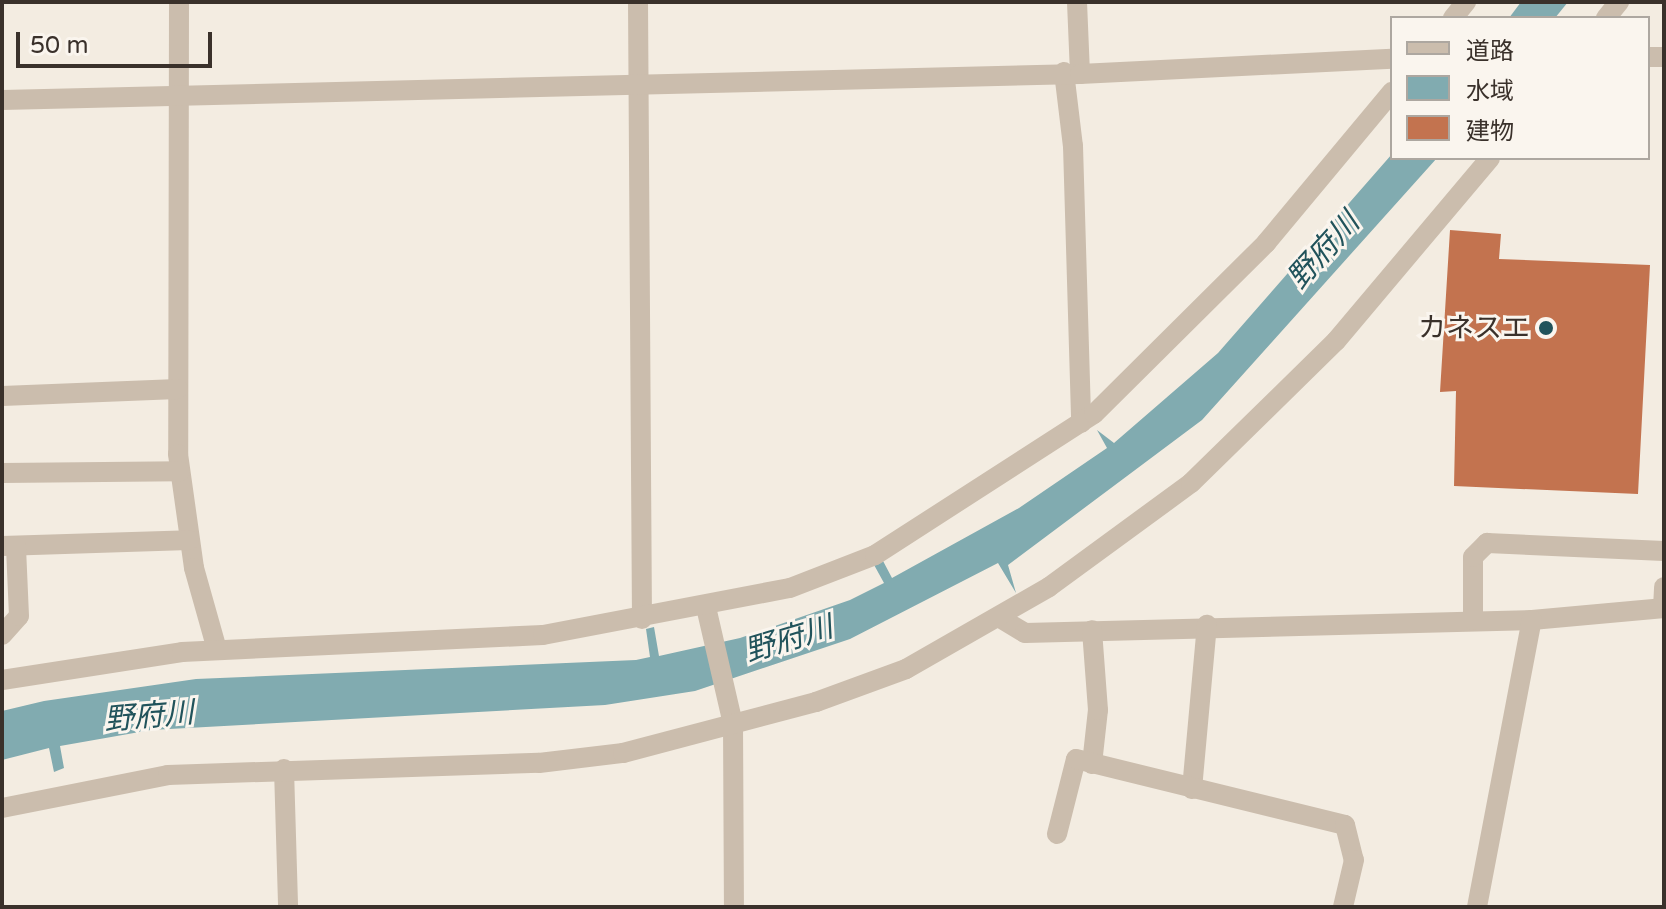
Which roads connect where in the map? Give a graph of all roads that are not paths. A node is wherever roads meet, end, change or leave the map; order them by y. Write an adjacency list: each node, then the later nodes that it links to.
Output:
1 (179, 2): 7 (street)
2 (638, 2): 6 (street)
3 (1077, 2): 5 (street)
4 (1390, 59): 5 (street)
5 (1072, 73): 6 (street); 13 (street)
6 (638, 82): 7 (street); 23 (street)
7 (180, 93): 9 (street); 11 (street)
8 (1390, 94): 13 (street)
9 (2, 100)
10 (1488, 160): 22 (street)
11 (178, 389): 12 (street); 14 (street)
12 (2, 396)
13 (1081, 423): 21 (street)
14 (180, 471): 15 (street); 16 (street)
15 (2, 473)
16 (189, 540): 17 (street); 29 (street)
17 (9, 546): 28 (street)
18 (1664, 551): 24 (street)
19 (1664, 587): 20 (street)
20 (1664, 608): 25 (street)
21 (707, 611): 23 (street); 31 (street)
22 (1000, 618): 27 (street); 31 (street)
23 (642, 619): 29 (street)
24 (1473, 620): 25 (street); 26 (street)
25 (1532, 620): 40 (street)
26 (1207, 625): 27 (street); 34 (street)
27 (1092, 630): 32 (street)
28 (2, 635)
29 (217, 650): 30 (street)
30 (2, 680)
31 (732, 719): 33 (street); 38 (street)
32 (1092, 764): 34 (street); 36 (street)
33 (284, 769): 35 (street); 37 (street)
34 (1192, 789): 39 (street)
35 (2, 808)
36 (1057, 834)
37 (288, 907)
38 (734, 907)
39 (1343, 907)
40 (1477, 907)

